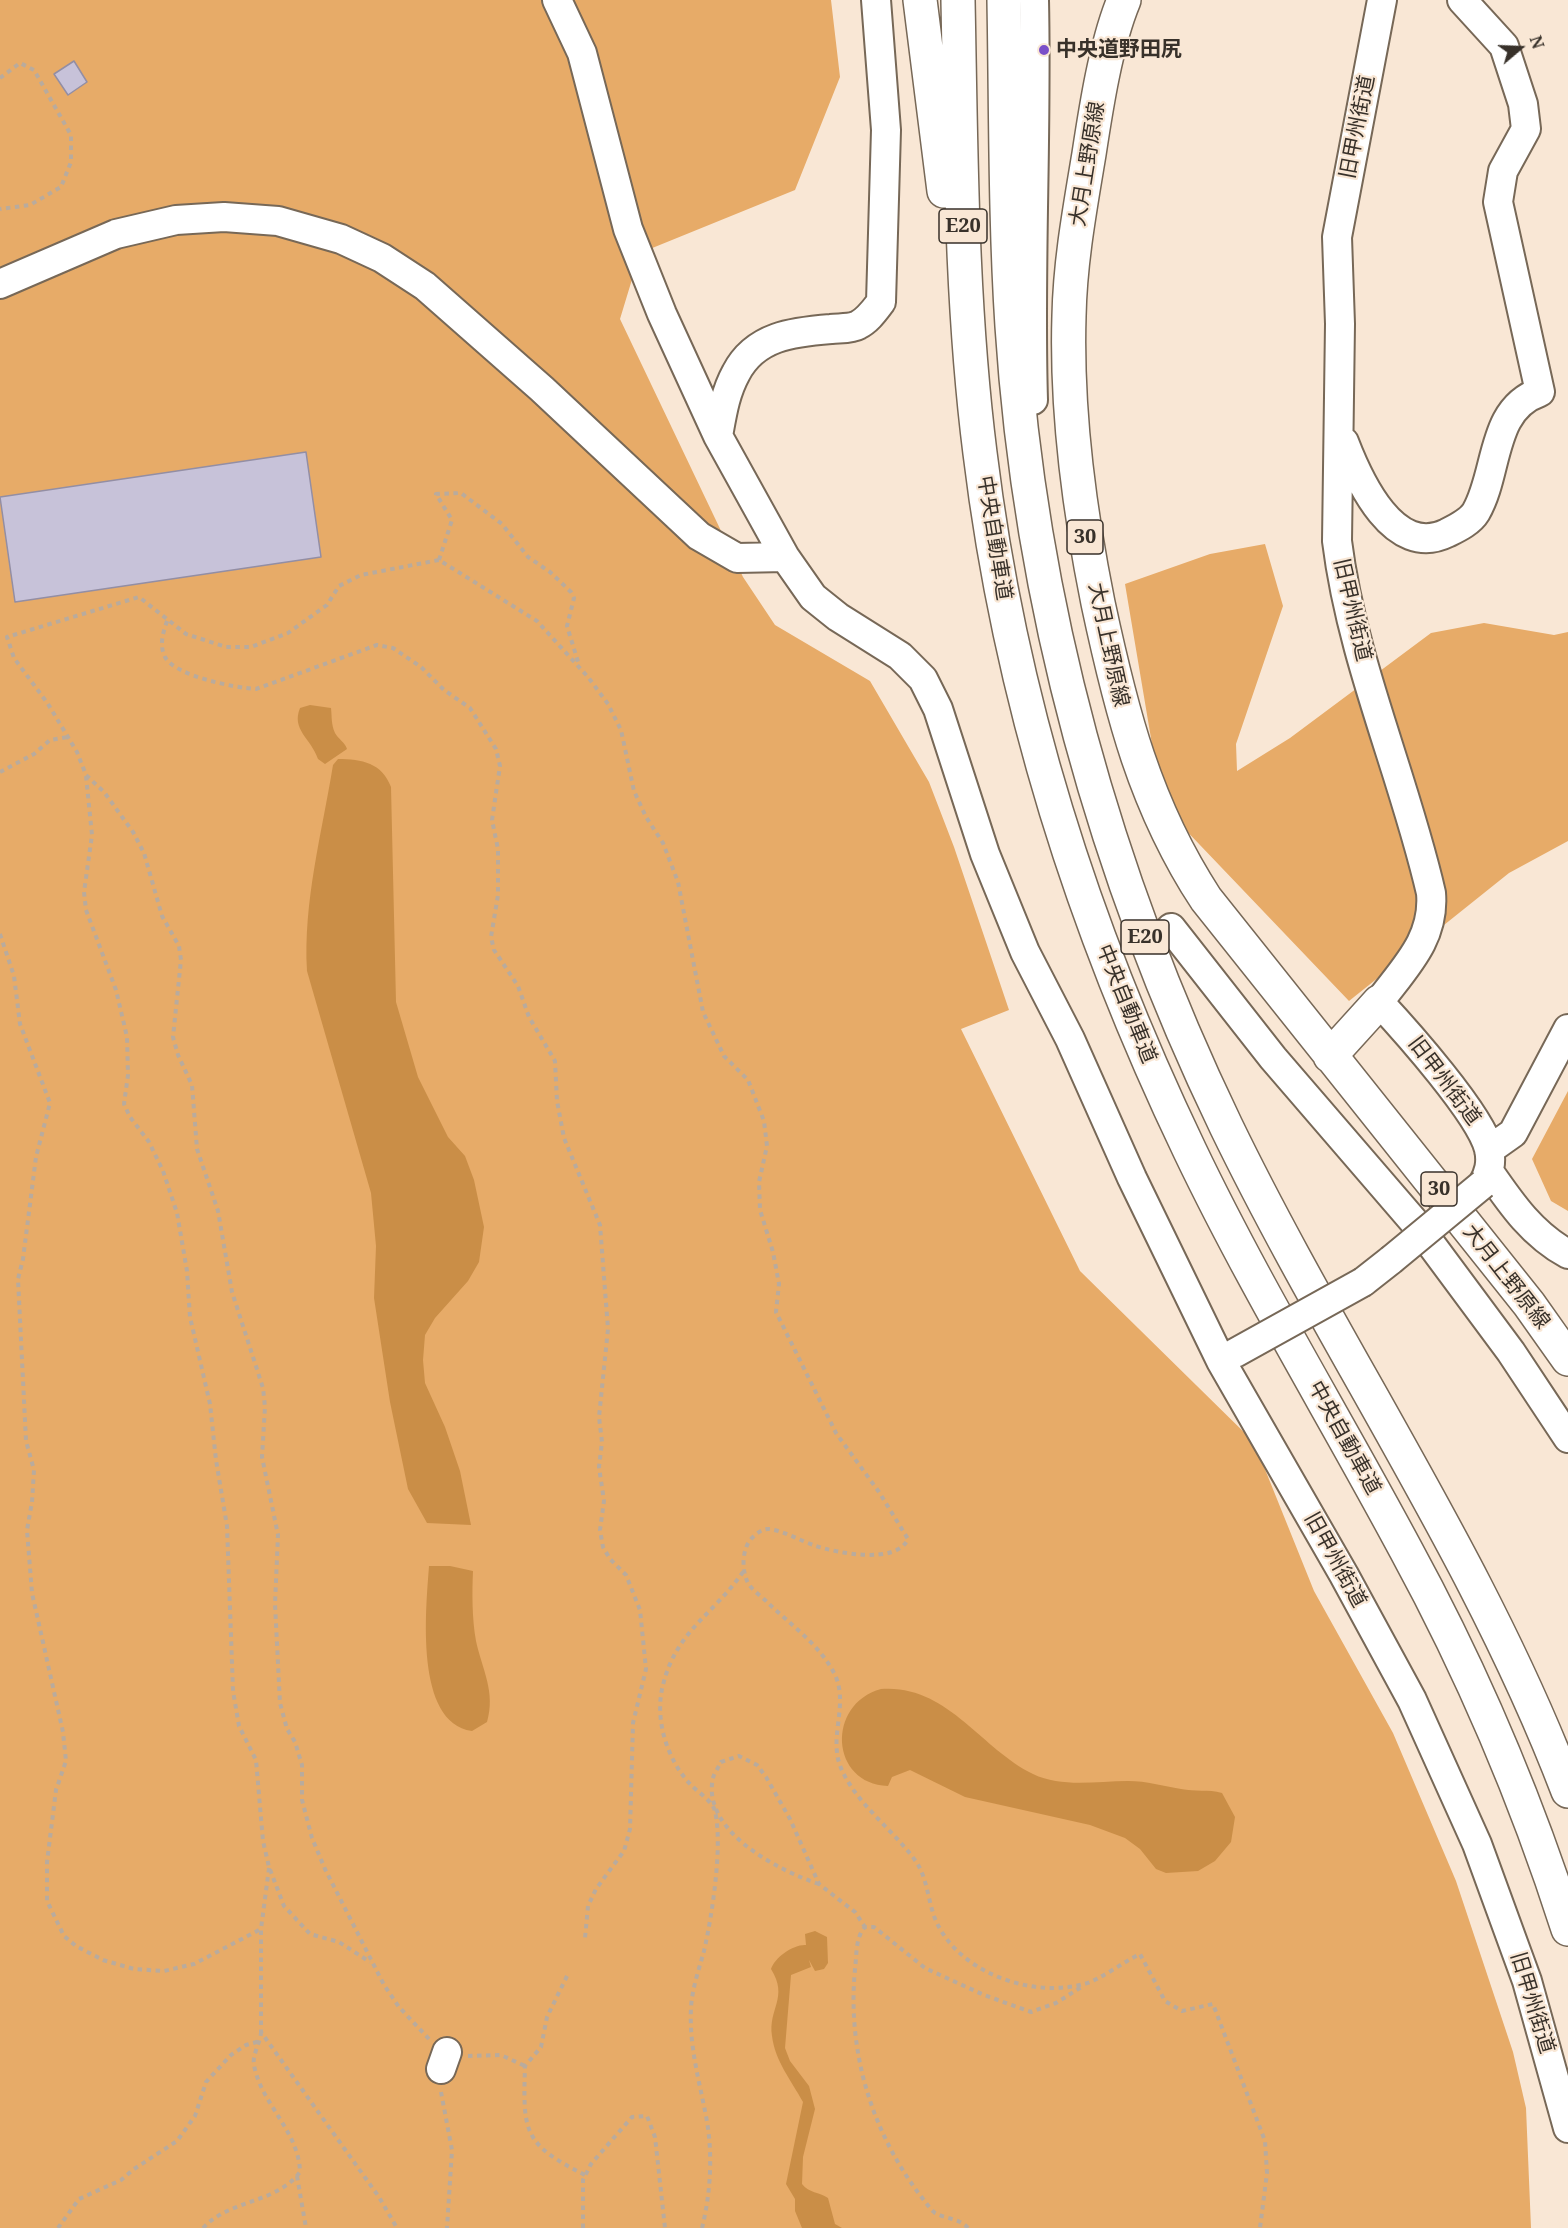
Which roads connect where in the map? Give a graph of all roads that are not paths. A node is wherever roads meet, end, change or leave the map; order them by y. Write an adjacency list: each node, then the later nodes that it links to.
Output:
1 (557, 0): 12 (street, 旧甲州街道)
2 (876, 0): 12 (street)
3 (920, 0): 13 (main road)
4 (958, 0): 13 (main road, 中央自動車道 / E20)
5 (1004, 0): 14 (main road, 中央自動車道 / E20)
6 (1034, 0): 14 (street)
7 (1124, 0): 19 (main road, 大月上野原線 / 30)
8 (1382, 0): 11 (street, 旧甲州街道)
9 (1462, 0): 11 (street)
10 (0, 284): 15 (street)
11 (1340, 432): 17 (street, 旧甲州街道)
12 (718, 436): 15 (street, 旧甲州街道)
13 (979, 452): 26 (main road, 中央自動車道 / E20)
14 (1037, 542): 25 (main road, 中央自動車道 / E20)
15 (785, 557): 22 (street, 旧甲州街道)
16 (1171, 928): 24 (street)
17 (1379, 1002): 19 (main road); 20 (street, 旧甲州街道)
18 (1568, 1029): 20 (street)
19 (1330, 1056): 23 (main road, 大月上野原線 / 30)
20 (1487, 1169): 21 (street, 旧甲州街道); 22 (street, bridge)
21 (1568, 1254)
22 (1228, 1357): 27 (street, 旧甲州街道)
23 (1568, 1359)
24 (1568, 1438)
25 (1568, 1791)
26 (1568, 1929)
27 (1568, 2128)

